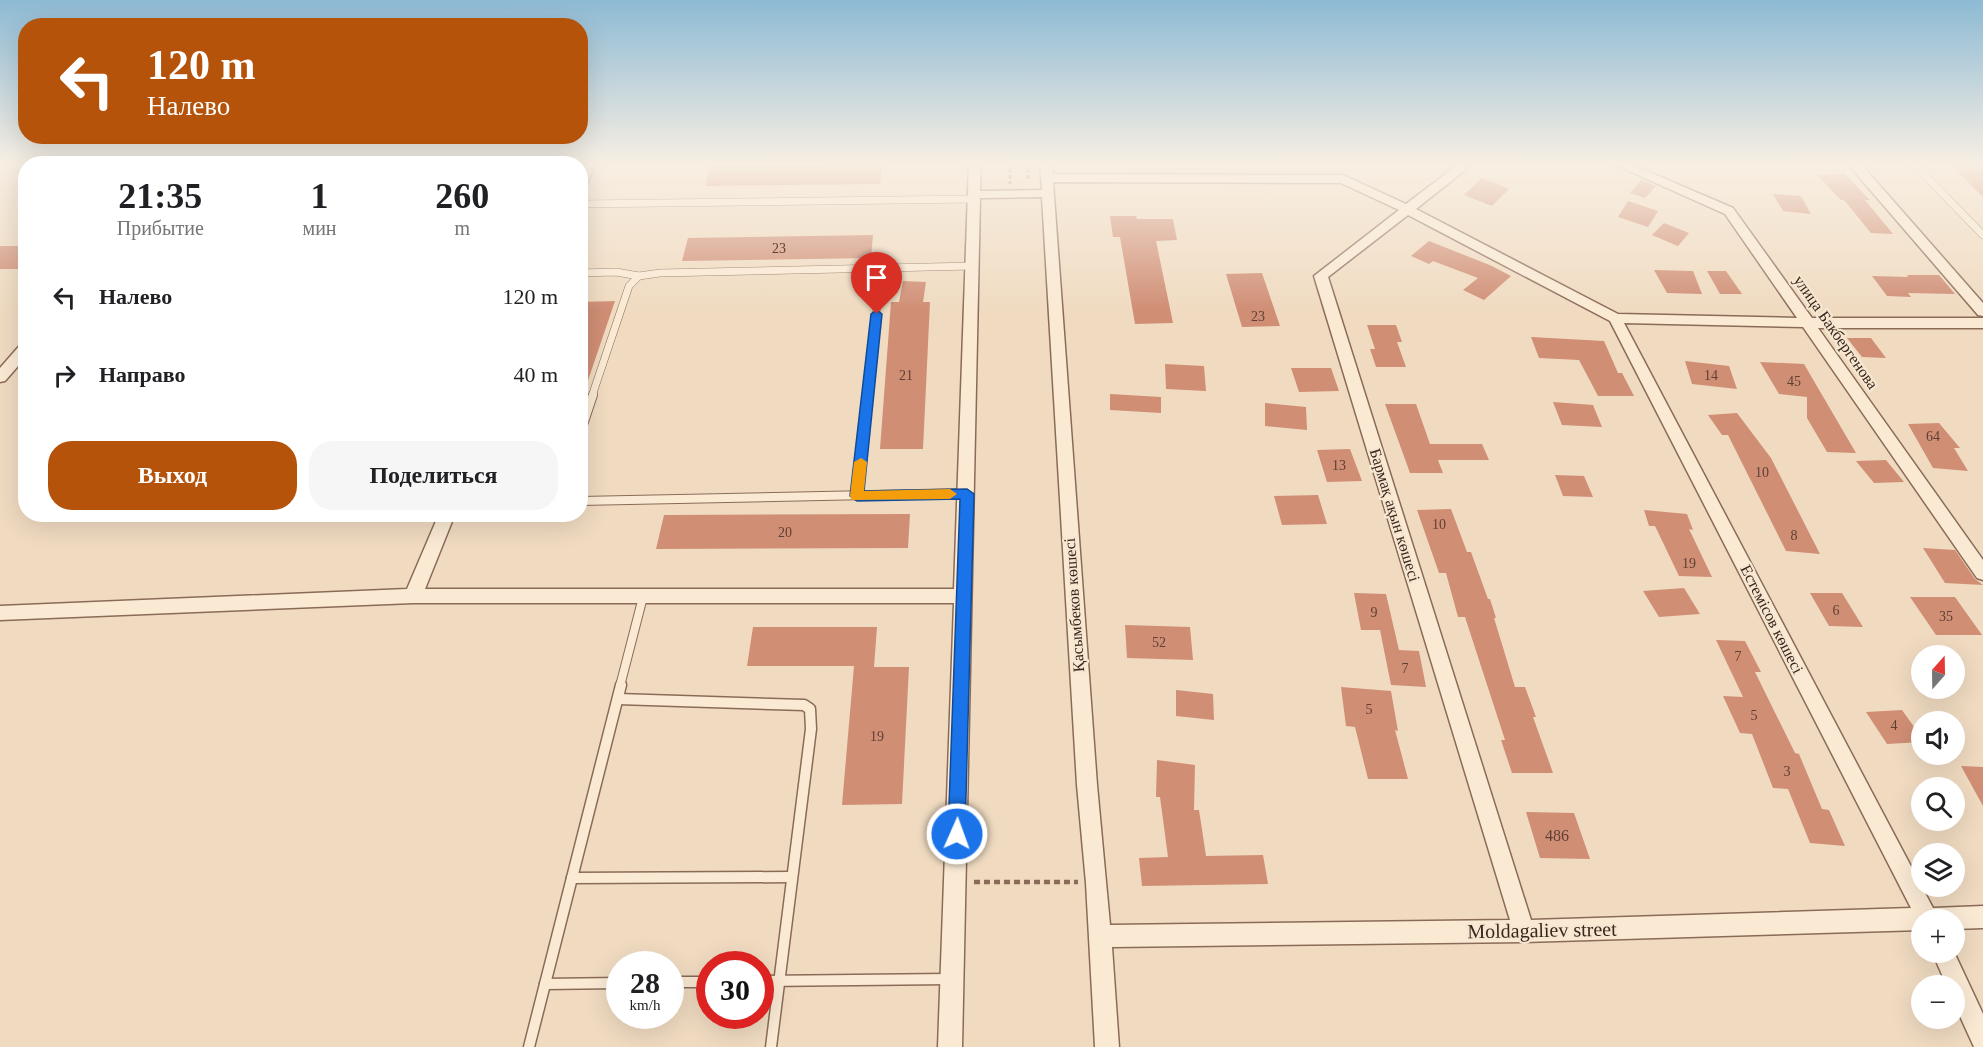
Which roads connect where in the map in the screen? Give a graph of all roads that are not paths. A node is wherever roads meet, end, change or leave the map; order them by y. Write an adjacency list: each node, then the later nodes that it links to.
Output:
1 (974, 212): 9 (street)
2 (1044, 212): 37 (street, Қасымбеков көшесі)
3 (1404, 212): 36 (street, Бармақ ақын көшесі)
4 (1410, 212): 14 (street)
5 (1730, 212): 15 (street, улица Бакбергенова)
6 (1895, 212): 13 (street)
7 (1961, 212): 8 (lane)
8 (1983, 235)
9 (973, 266): 10 (lane); 20 (street)
10 (882, 268): 12 (lane); 21 (lane)
11 (588, 273): 12 (lane)
12 (639, 276): 19 (lane)
13 (1983, 312)
14 (1615, 318): 15 (street); 32 (street, Естемісов көшесі)
15 (1808, 323): 16 (street); 24 (street, улица Бакбергенова)
16 (1983, 323)
17 (18, 356): 18 (street)
18 (0, 377)
19 (588, 410)
20 (967, 494): 21 (lane); 26 (street)
21 (857, 496): 22 (lane)
22 (588, 501)
23 (444, 522): 25 (street)
24 (1983, 573)
25 (413, 596): 27 (street); 28 (street)
26 (964, 596): 27 (street); 39 (street)
27 (644, 597): 29 (lane)
28 (0, 613)
29 (618, 699): 30 (lane); 31 (lane)
30 (791, 877): 31 (lane); 41 (lane)
31 (572, 878): 43 (lane)
32 (1923, 909)
33 (1983, 917): 34 (street, Moldagaliev street)
34 (1965, 918)
35 (1911, 920): 36 (street, Moldagaliev street)
36 (1524, 931): 37 (street, Moldagaliev street)
37 (1101, 936): 48 (street, Қасымбеков көшесі)
38 (1948, 963): 44 (street)
39 (952, 979): 41 (lane); 47 (street)
40 (774, 981): 41 (lane)
41 (778, 981): 46 (lane)
42 (606, 983): 43 (lane)
43 (545, 984): 45 (lane)
44 (1983, 1040)
45 (529, 1047)
46 (771, 1047)
47 (950, 1047)
48 (1107, 1047)

